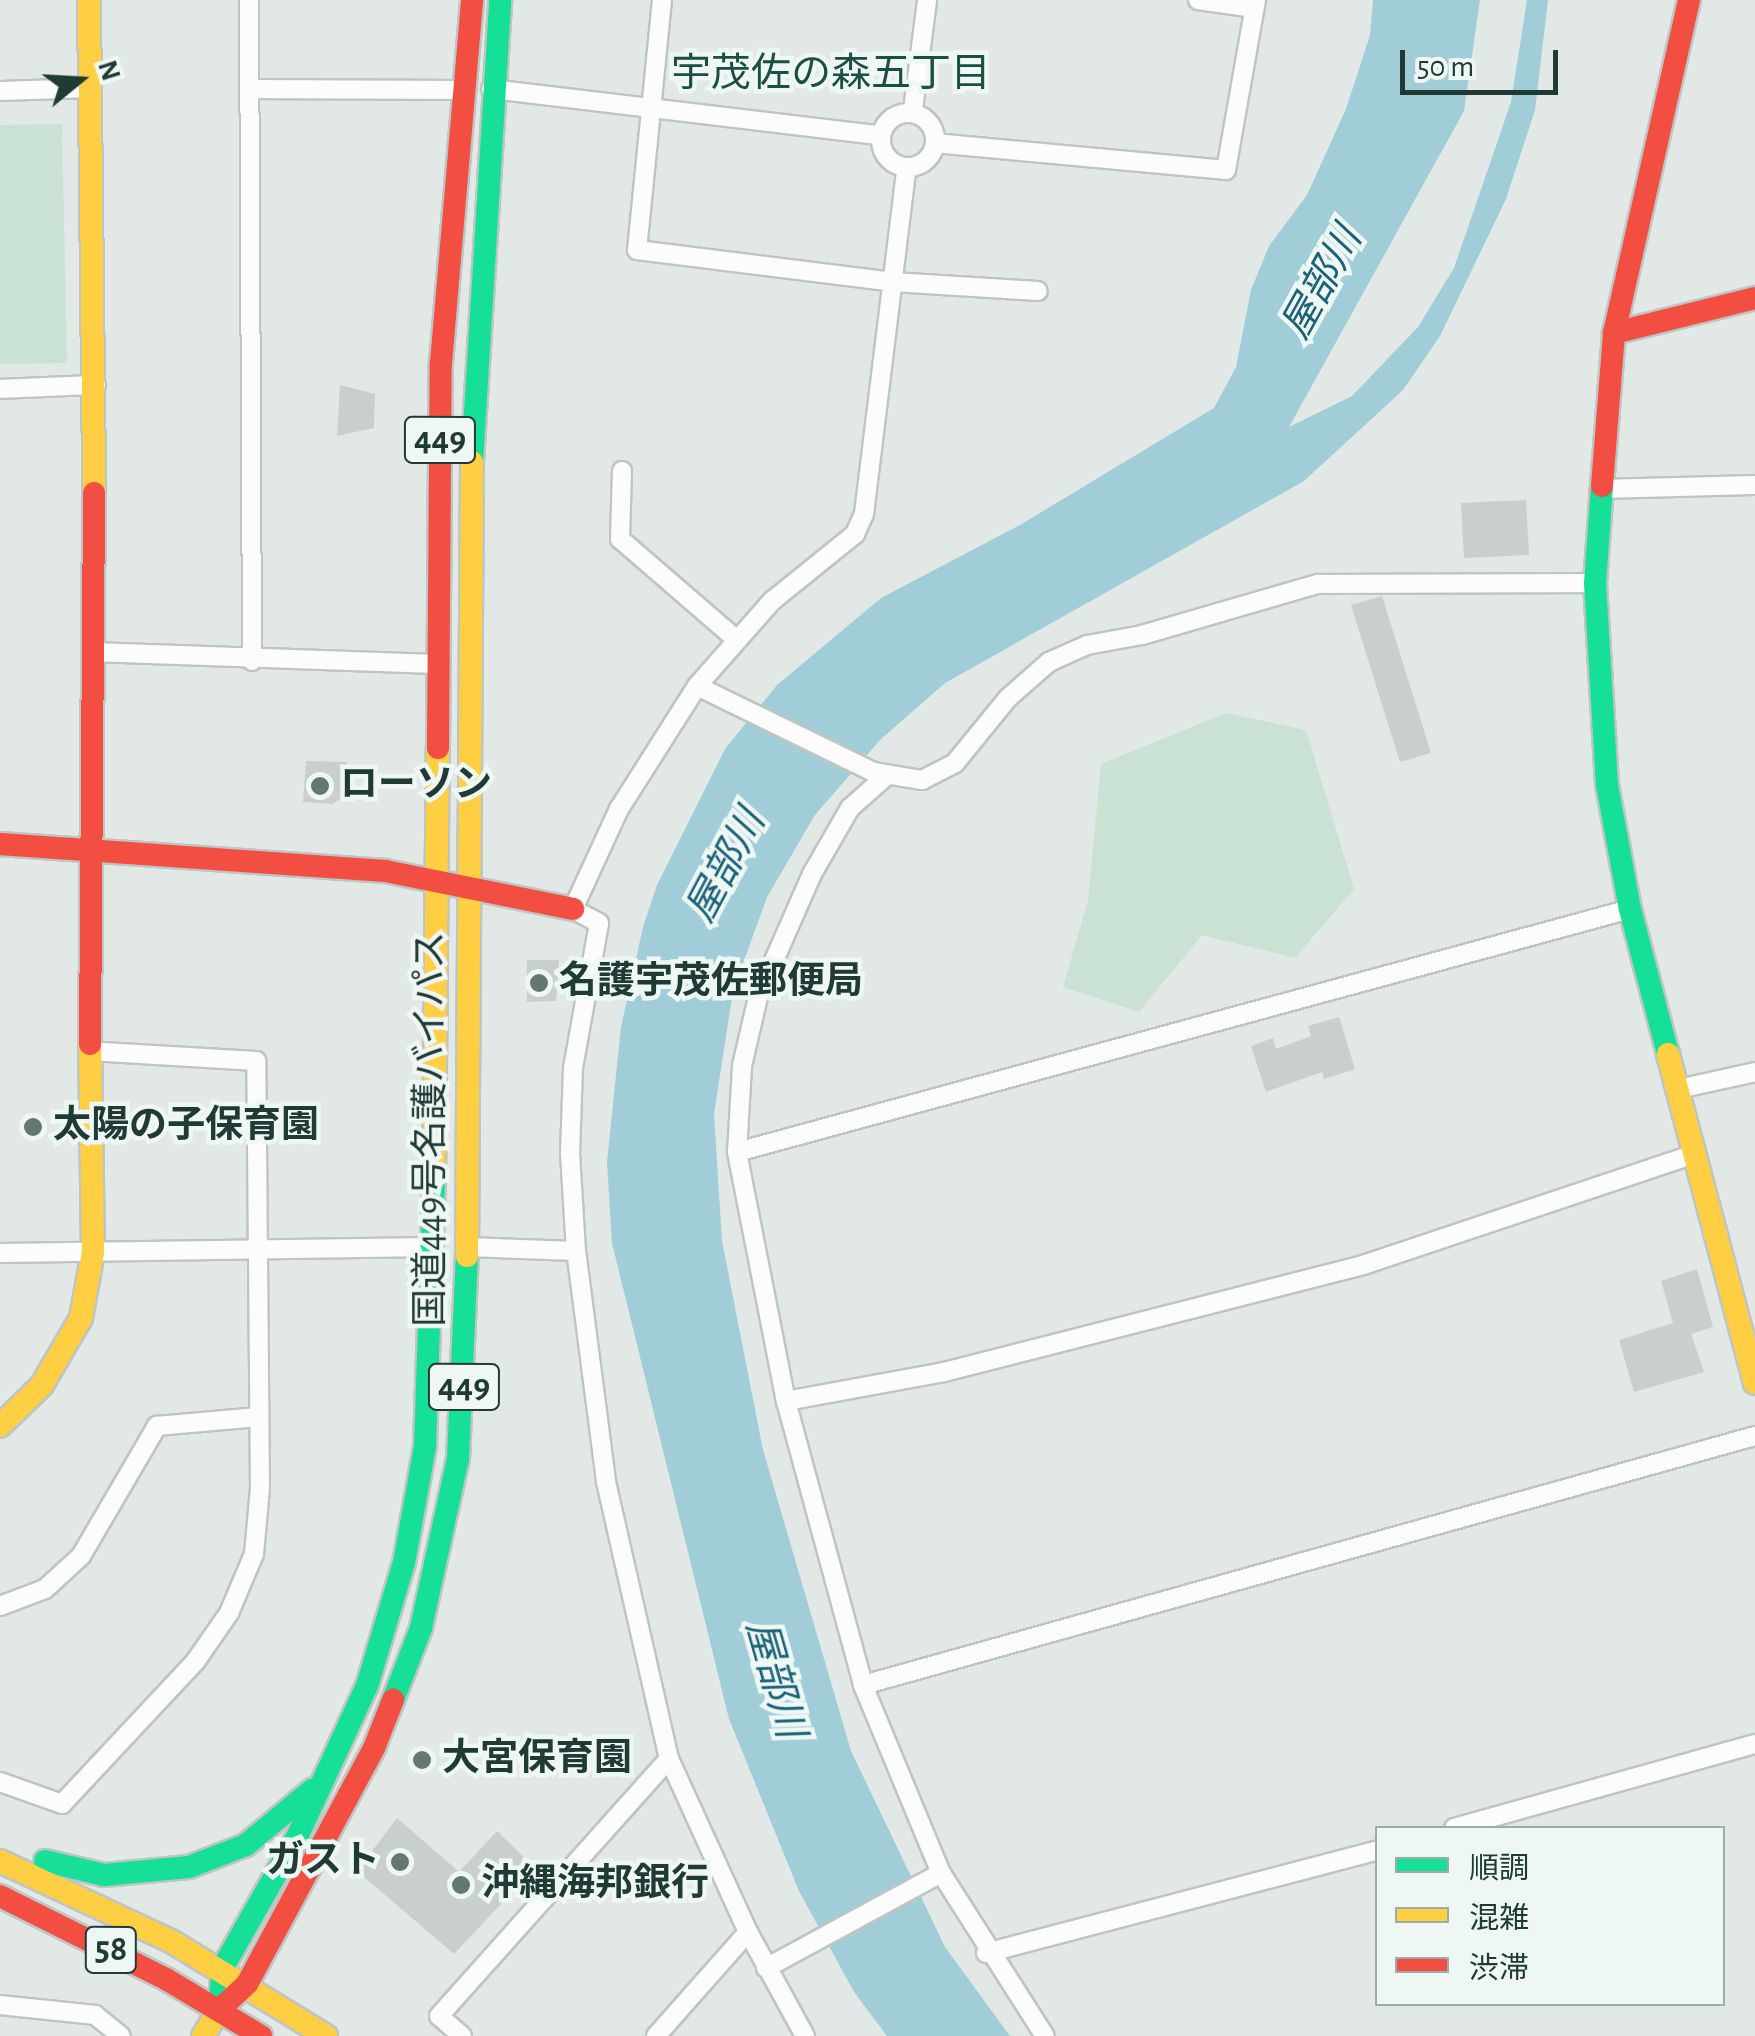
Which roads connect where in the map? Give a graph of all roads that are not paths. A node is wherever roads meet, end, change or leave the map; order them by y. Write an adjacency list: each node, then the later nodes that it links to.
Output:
1 (89, 0): 10 (main road)
2 (249, 0): 11 (street)
3 (472, 0): 13 (main road, 国道449号名護バイパス / 449)
4 (500, 0): 12 (main road, 国道449号名護バイパス / 449)
5 (662, 0): 15 (street)
6 (928, 0): 16 (street)
7 (1198, 0): 8 (street)
8 (1255, 4): 18 (street)
9 (1692, 5): 23 (main road)
10 (91, 88): 14 (street); 24 (main road)
11 (250, 89): 13 (street); 32 (street)
12 (491, 89): 15 (street); 39 (main road, 国道449号名護バイパス / 449)
13 (461, 90): 33 (main road, 国道449号名護バイパス / 449)
14 (0, 91)
15 (648, 106): 17 (street); 20 (street)
16 (913, 110): 17 (street); 18 (street)
17 (879, 135): 19 (street)
18 (935, 142): 19 (street)
19 (906, 172): 20 (street)
20 (893, 282): 21 (street); 30 (street)
21 (1038, 290)
22 (1755, 298): 23 (main road)
23 (1614, 333): 28 (main road)
24 (96, 385): 25 (street); 31 (main road)
25 (0, 390)
26 (622, 471): 30 (street)
27 (1755, 484): 28 (street)
28 (1600, 489): 29 (main road)
29 (1595, 583): 35 (street); 41 (main road)
30 (736, 639): 34 (street)
31 (94, 652): 32 (street); 37 (main road)
32 (252, 661): 33 (street)
33 (435, 664): 38 (main road, 国道449号名護バイパス / 449)
34 (697, 686): 35 (street); 40 (street)
35 (879, 774): 45 (street)
36 (0, 844): 37 (main road)
37 (88, 850): 38 (main road); 42 (main road)
38 (433, 882): 39 (main road); 47 (main road, 国道449号名護バイパス / 449)
39 (470, 891): 40 (main road); 48 (main road, 国道449号名護バイパス / 449)
40 (573, 909): 50 (street)
41 (1630, 909): 44 (main road); 45 (street)
42 (90, 1051): 49 (street); 51 (main road)
43 (1755, 1072): 44 (street)
44 (1678, 1089): 46 (main road)
45 (737, 1152): 54 (street)
46 (1692, 1154): 53 (main road); 54 (street)
47 (433, 1247): 49 (street); 62 (main road, 国道449号名護バイパス / 449)
48 (467, 1248): 50 (street); 73 (main road, 国道449号名護バイパス / 449)
49 (258, 1249): 51 (street); 55 (street)
50 (576, 1251): 61 (street)
51 (94, 1252): 52 (street); 56 (main road)
52 (0, 1253)
53 (1755, 1383)
54 (786, 1401): 59 (street)
55 (258, 1416): 58 (street); 63 (street)
56 (0, 1426)
57 (1755, 1436): 59 (street)
58 (0, 1606)
59 (863, 1685): 67 (street)
60 (1755, 1744): 64 (street)
61 (670, 1759): 69 (street); 80 (street)
62 (330, 1769): 66 (main road); 72 (main road, 国道449号名護バイパス / 449)
63 (0, 1782)
64 (1461, 1826)
65 (1375, 1851): 70 (street)
66 (0, 1860): 72 (main road, 58)
67 (934, 1878): 70 (street); 71 (street)
68 (0, 1896): 75 (main road, 58)
69 (748, 1932): 71 (street); 81 (street)
70 (986, 1953): 83 (street)
71 (766, 1968): 82 (street)
72 (222, 1969): 73 (main road, 58); 75 (main road, 国道449号名護バイパス / 449)
73 (247, 1984): 75 (main road, 国道449号名護バイパス / 449); 79 (main road, 58)
74 (0, 2005): 76 (street)
75 (220, 2008): 77 (main road); 78 (main road, 58)
76 (121, 2036)
77 (203, 2036)
78 (262, 2036)
79 (326, 2036)
80 (462, 2036)
81 (656, 2036)
82 (805, 2036)
83 (1045, 2036)

